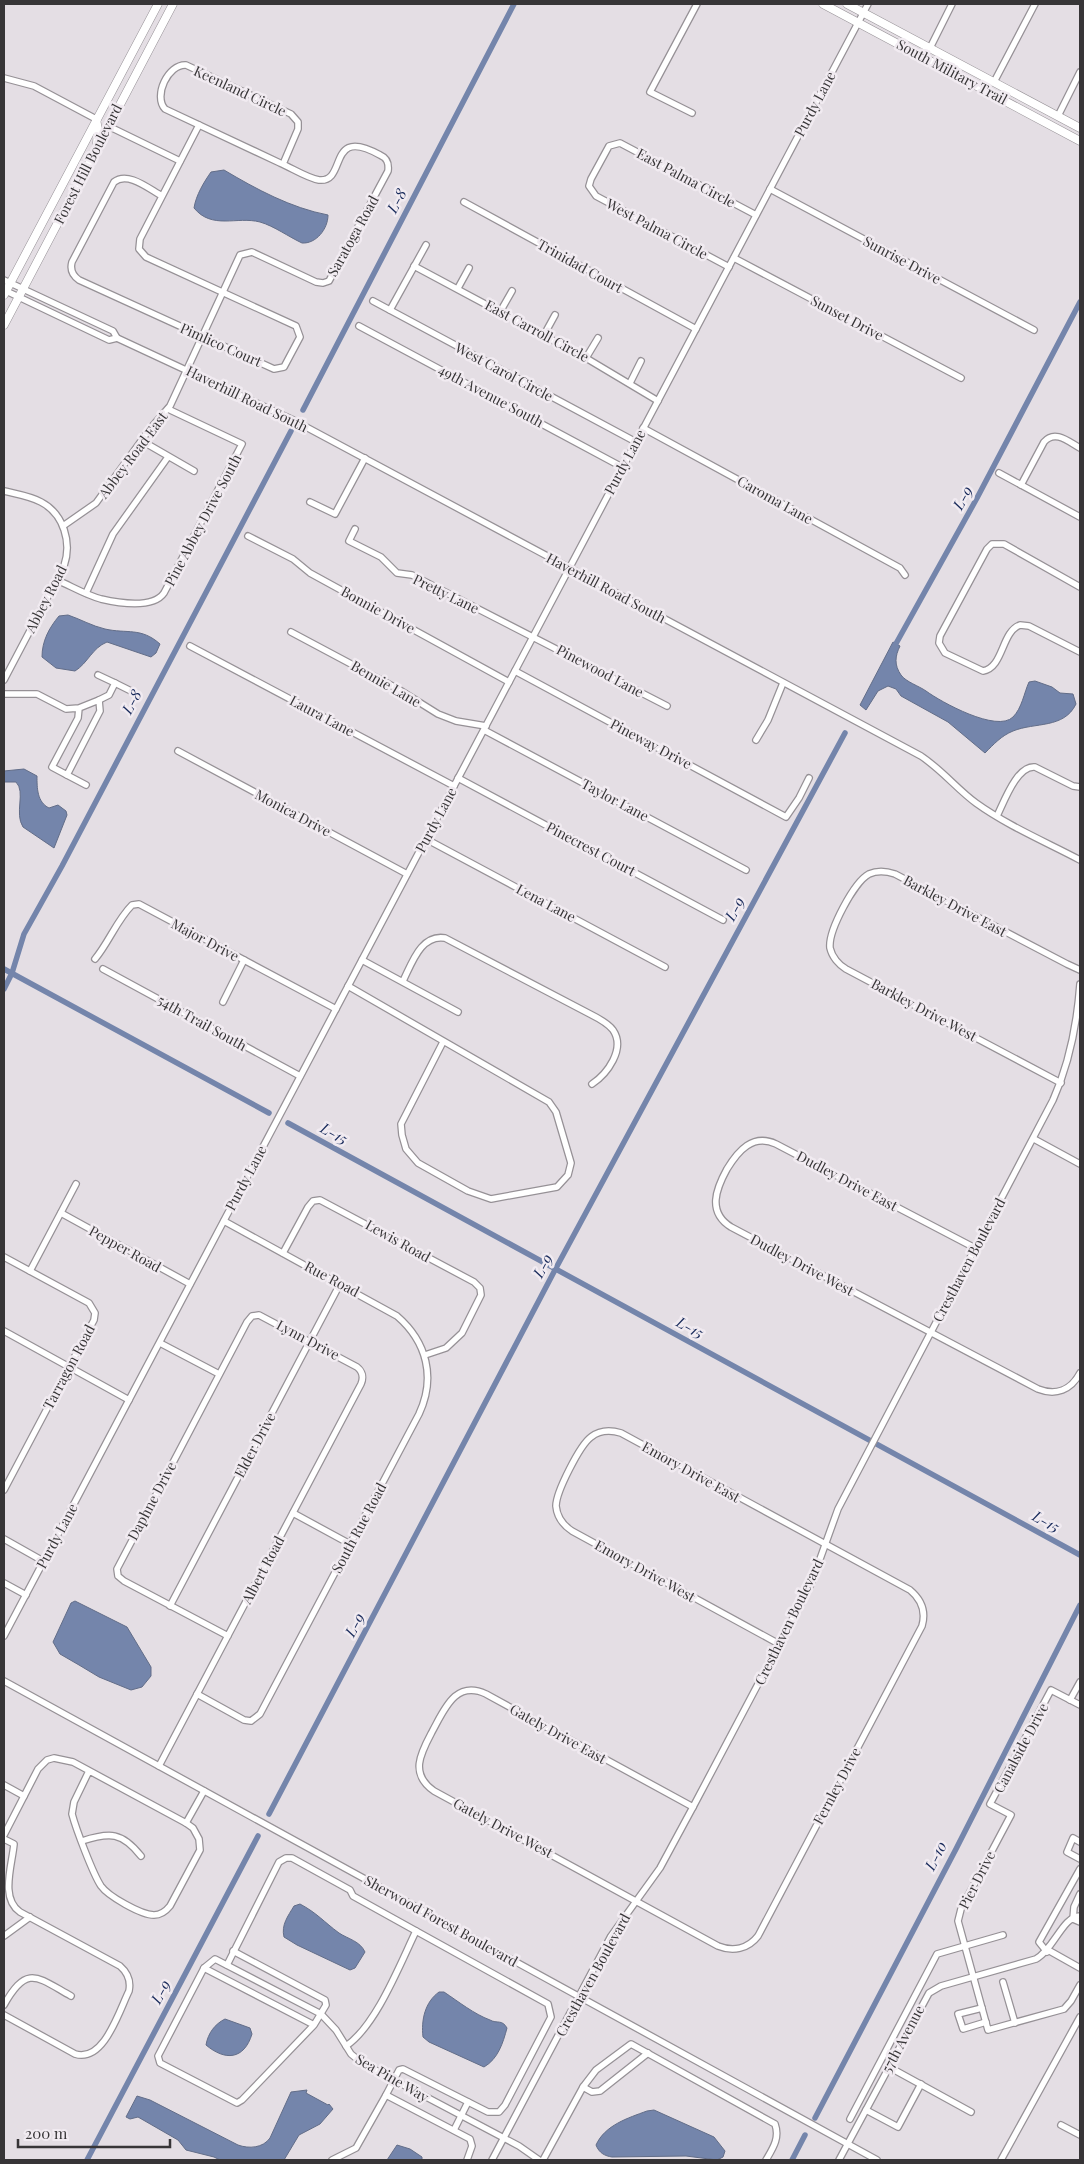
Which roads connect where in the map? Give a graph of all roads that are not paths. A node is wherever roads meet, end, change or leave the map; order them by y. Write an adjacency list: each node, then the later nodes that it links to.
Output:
1 (158, 4): 17 (main road, Forest Hill Boulevard)
2 (173, 4): 23 (main road, Forest Hill Boulevard)
3 (697, 4): 19 (street)
4 (823, 4): 10 (main road, South Military Trail)
5 (847, 4): 9 (main road, South Military Trail)
6 (868, 4): 9 (street, Purdy Lane)
7 (952, 4): 11 (street)
8 (1035, 4): 15 (street)
9 (864, 13): 10 (street, Purdy Lane); 11 (main road, South Military Trail)
10 (858, 22): 12 (main road, South Military Trail); 30 (street, Purdy Lane)
11 (930, 48): 15 (main road, South Military Trail)
12 (948, 70): 15 (main road); 18 (main road, South Military Trail)
13 (1080, 72): 20 (street)
14 (4, 78): 21 (street)
15 (994, 82): 16 (main road, South Military Trail)
16 (1012, 92): 18 (main road); 20 (main road, South Military Trail)
17 (110, 94): 21 (main road, Forest Hill Boulevard); 23 (main road)
18 (993, 94): 25 (main road, South Military Trail)
19 (692, 114)
20 (1058, 116): 24 (main road, South Military Trail)
21 (96, 119): 26 (main road); 39 (main road, Forest Hill Boulevard)
22 (199, 125): 27 (street, Pimlico Court); 28 (street); 28 (street, Keenland Circle)
23 (108, 126): 26 (main road, Forest Hill Boulevard); 27 (street)
24 (1080, 128)
25 (1080, 140)
26 (94, 152): 41 (main road, Forest Hill Boulevard)
27 (180, 162): 31 (street, Pimlico Court)
28 (283, 164): 43 (street, Saratoga Road)
29 (589, 186): 33 (street, East Palma Circle); 37 (street, West Palma Circle)
30 (770, 190): 33 (street, Purdy Lane); 53 (street, Sunrise Drive)
31 (162, 196): 43 (street, Pimlico Court); 55 (street, Pimlico Court)
32 (464, 202): 52 (street, Trinidad Court)
33 (756, 215): 35 (street, Purdy Lane)
34 (426, 245): 36 (street)
35 (734, 258): 37 (street, Purdy Lane); 61 (street, Sunset Drive)
36 (414, 266): 40 (street, East Carroll Circle); 47 (street)
37 (729, 267): 52 (street, Purdy Lane)
38 (469, 268): 40 (street)
39 (7, 281): 41 (street, Haverhill Road South); 42 (main road, Forest Hill Boulevard)
40 (458, 288): 48 (street, East Carroll Circle)
41 (24, 289): 45 (main road, Forest Hill Boulevard); 56 (street, Haverhill Road South)
42 (4, 292): 45 (street, Haverhill Road South)
43 (222, 292): 55 (street, Saratoga Road); 55 (street, Pimlico Court)
44 (512, 292): 48 (street)
45 (19, 298): 50 (main road, Forest Hill Boulevard); 56 (street, Haverhill Road South)
46 (373, 301): 47 (street, West Carol Circle)
47 (390, 310): 67 (street, West Carol Circle)
48 (500, 312): 54 (street, East Carroll Circle)
49 (555, 315): 54 (street)
50 (4, 325)
51 (359, 326): 71 (street, 49th Avenue South)
52 (696, 329): 63 (street, Purdy Lane)
53 (1034, 330)
54 (544, 335): 58 (street, East Carroll Circle)
55 (203, 337): 60 (street, Saratoga Road)
56 (116, 338): 60 (street, Haverhill Road South)
57 (598, 338): 58 (street)
58 (586, 358): 62 (street, East Carroll Circle)
59 (641, 361): 62 (street)
60 (187, 370): 64 (street, Abbey Road East); 70 (street, Haverhill Road South)
61 (961, 378)
62 (630, 383): 63 (street, East Carroll Circle)
63 (658, 400): 65 (street, Purdy Lane)
64 (168, 409): 66 (street, Abbey Road East); 85 (street, Pine Abbey Drive South)
65 (643, 428): 67 (street, Purdy Lane); 82 (street, Caroma Lane)
66 (142, 441): 69 (street); 78 (street, Abbey Road East)
67 (636, 442): 71 (street, Purdy Lane)
68 (1080, 448): 74 (street)
69 (168, 457): 72 (street); 85 (street)
70 (364, 458): 76 (street); 81 (street, Haverhill Road South)
71 (622, 467): 81 (street, Purdy Lane)
72 (194, 471)
73 (999, 473): 74 (street)
74 (1021, 485): 77 (street)
75 (4, 490): 78 (street, Abbey Road)
76 (310, 502)
77 (1080, 517)
78 (62, 526): 83 (street, Abbey Road)
79 (355, 529): 87 (street, Pretty Lane)
80 (248, 536): 93 (street, Bonnie Drive)
81 (569, 568): 87 (street, Purdy Lane); 95 (street, Haverhill Road South)
82 (905, 575)
83 (57, 580): 85 (street, Pine Abbey Drive South); 92 (street, Abbey Road)
84 (1080, 587): 89 (street)
85 (86, 593)
86 (291, 632): 101 (street, Bennie Lane)
87 (532, 638): 90 (street, Purdy Lane); 99 (street, Pinewood Lane)
88 (190, 646): 108 (street, Laura Lane)
89 (1080, 652)
90 (515, 671): 93 (street, Purdy Lane); 106 (street, Pineway Drive)
91 (98, 675): 94 (street)
92 (4, 680)
93 (509, 682): 101 (street, Purdy Lane)
94 (115, 683): 96 (street); 98 (street)
95 (783, 683): 102 (street); 110 (street, Haverhill Road South)
96 (131, 691)
97 (4, 694): 100 (street)
98 (99, 700): 100 (street); 104 (street)
99 (667, 706)
100 (79, 708): 104 (street)
101 (485, 728): 105 (street, Purdy Lane); 113 (street, Taylor Lane)
102 (756, 740)
103 (178, 751): 114 (street, Monica Drive)
104 (67, 775): 107 (street)
105 (458, 778): 108 (street, Purdy Lane); 116 (street, Pinecrest Court)
106 (809, 778)
107 (86, 785)
108 (454, 786): 111 (street, Purdy Lane)
109 (1080, 787): 110 (street)
110 (997, 816): 112 (street, Haverhill Road South)
111 (426, 839): 114 (street, Purdy Lane); 120 (street, Lena Lane)
112 (1080, 860)
113 (746, 870)
114 (407, 874): 119 (street, Purdy Lane)
115 (842, 912): 122 (street, Barkley Drive East); 131 (street, Barkley Drive West)
116 (723, 920)
117 (95, 959): 118 (street, Major Drive)
118 (244, 960): 126 (street); 127 (street, Major Drive)
119 (362, 960): 123 (street); 125 (street, Purdy Lane)
120 (665, 967)
121 (103, 969): 130 (street, 54th Trail South)
122 (1080, 970)
123 (403, 981): 128 (street); 132 (street)
124 (1080, 984): 131 (street, Cresthaven Boulevard)
125 (348, 986): 127 (street, Purdy Lane); 129 (street)
126 (223, 1002)
127 (336, 1009): 130 (street, Purdy Lane)
128 (458, 1012)
129 (443, 1042): 129 (street)
130 (300, 1076): 138 (street, Purdy Lane)
131 (1061, 1083): 133 (street, Cresthaven Boulevard)
132 (592, 1084)
133 (1034, 1139): 134 (street); 139 (street, Cresthaven Boulevard)
134 (1080, 1164)
135 (726, 1171): 139 (street, Dudley Drive East); 147 (street, Dudley Drive West)
136 (76, 1184): 137 (street)
137 (61, 1214): 142 (street); 143 (street, Pepper Road)
138 (224, 1220): 140 (street, Rue Road); 143 (street, Purdy Lane)
139 (975, 1248): 147 (street, Cresthaven Boulevard)
140 (283, 1253): 144 (street, Rue Road); 150 (street, Lewis Road)
141 (4, 1257): 142 (street, Tarragon Road)
142 (30, 1271): 151 (street, Tarragon Road)
143 (190, 1284): 149 (street, Purdy Lane)
144 (340, 1284): 148 (street, Elder Drive); 150 (street, Rue Road)
145 (252, 1316): 148 (street, Lynn Drive); 154 (street, Daphne Drive)
146 (4, 1331): 151 (street)
147 (930, 1332): 153 (street, Dudley Drive West); 161 (street, Cresthaven Boulevard)
148 (310, 1341): 152 (street, Lynn Drive); 166 (street, Elder Drive)
149 (160, 1343): 154 (street); 155 (street, Purdy Lane)
150 (425, 1356): 160 (street, South Rue Road)
151 (69, 1367): 155 (street); 157 (street, Tarragon Road)
152 (362, 1372): 158 (street, Albert Road)
153 (1080, 1373)
154 (219, 1374): 166 (street, Daphne Drive)
155 (129, 1400): 162 (street, Purdy Lane)
156 (570, 1471): 161 (street, Emory Drive East); 169 (street, Emory Drive West)
157 (4, 1490)
158 (293, 1513): 160 (street); 168 (street, Albert Road)
159 (4, 1539): 162 (street)
160 (350, 1544): 172 (street, South Rue Road)
161 (825, 1544): 165 (street, Emory Drive East); 169 (street, Cresthaven Boulevard)
162 (43, 1561): 164 (street, Purdy Lane)
163 (4, 1583): 164 (street)
164 (26, 1595): 167 (street, Purdy Lane)
165 (922, 1605): 200 (street, Fernley Drive)
166 (170, 1606): 168 (street, Daphne Drive)
167 (4, 1636)
168 (228, 1636): 172 (street, Albert Road)
169 (779, 1644): 181 (street, Cresthaven Boulevard)
170 (4, 1681): 176 (street, Sherwood Forest Boulevard)
171 (1080, 1682): 173 (street)
172 (197, 1694): 176 (street, Albert Road)
173 (1070, 1700): 174 (street); 182 (street, Canalside Drive)
174 (1080, 1705)
175 (434, 1727): 181 (street, Gately Drive East); 191 (street, Gately Drive West)
176 (159, 1766): 179 (street, Sherwood Forest Boulevard)
177 (89, 1771): 180 (street); 183 (street); 185 (street)
178 (4, 1785): 180 (street)
179 (204, 1791): 183 (street); 210 (street, Sherwood Forest Boulevard)
180 (24, 1796): 184 (street)
181 (693, 1807): 191 (street, Cresthaven Boulevard)
182 (1011, 1815): 199 (street, Pier Drive)
183 (186, 1823): 185 (street)
184 (4, 1837): 193 (street)
185 (82, 1841): 187 (street)
186 (1080, 1842): 188 (street)
187 (141, 1856)
188 (1080, 1859)
189 (1080, 1869): 201 (street)
190 (1080, 1894): 194 (street)
191 (636, 1901): 200 (street, Gately Drive West); 210 (street, Cresthaven Boulevard)
192 (1080, 1916): 194 (street)
193 (30, 1917): 198 (street); 214 (street)
194 (1073, 1919): 195 (street); 201 (street)
195 (1080, 1922)
196 (416, 1931): 202 (street); 219 (street); 226 (street)
197 (1003, 1935): 199 (street)
198 (4, 1936)
199 (964, 1946): 206 (street, Pier Drive); 230 (street)
200 (729, 1949)
201 (1047, 1951): 205 (street); 206 (street, 57th Avenue)
202 (233, 1952): 203 (street); 213 (street)
203 (227, 1965): 204 (street, Sea Pine Way); 213 (street, Sea Pine Way)
204 (204, 1968): 218 (street); 218 (street)
205 (1080, 1968)
206 (973, 1977): 212 (street, Pier Drive); 221 (street, 57th Avenue)
207 (1003, 1982): 217 (street)
208 (1080, 1985): 217 (street)
209 (71, 1996): 211 (street)
210 (579, 1997): 234 (street, Cresthaven Boulevard); 235 (street, Sherwood Forest Boulevard)
211 (4, 2005)
212 (982, 2008): 216 (street, Pier Drive); 216 (street)
213 (321, 2014): 218 (street); 219 (street, Sea Pine Way)
214 (4, 2015)
215 (1080, 2016): 244 (street)
216 (986, 2022): 217 (street)
217 (1015, 2023)
218 (314, 2025)
219 (346, 2046): 222 (street, Sea Pine Way)
220 (648, 2053): 224 (street); 224 (street); 241 (street)
221 (889, 2067): 223 (street); 227 (street, 57th Avenue)
222 (393, 2080): 225 (street); 226 (street); 229 (street, Sea Pine Way)
223 (921, 2084): 227 (street); 228 (street)
224 (583, 2087): 240 (street)
225 (386, 2095): 232 (street); 236 (street)
226 (468, 2102): 229 (street)
227 (866, 2110): 235 (street, 57th Avenue)
228 (971, 2112)
229 (461, 2116): 232 (street); 234 (street, Sea Pine Way)
230 (850, 2119)
231 (1062, 2124): 233 (street)
232 (454, 2130): 237 (street)
233 (1080, 2134)
234 (504, 2140): 238 (street, Cresthaven Boulevard); 239 (street, Sea Pine Way)
235 (848, 2144): 242 (street, 57th Avenue); 243 (street, Sherwood Forest Boulevard)
236 (332, 2160)
237 (467, 2160)
238 (492, 2160)
239 (539, 2160)
240 (543, 2160)
241 (766, 2160)
242 (839, 2160)
243 (877, 2160)
244 (1001, 2160)

